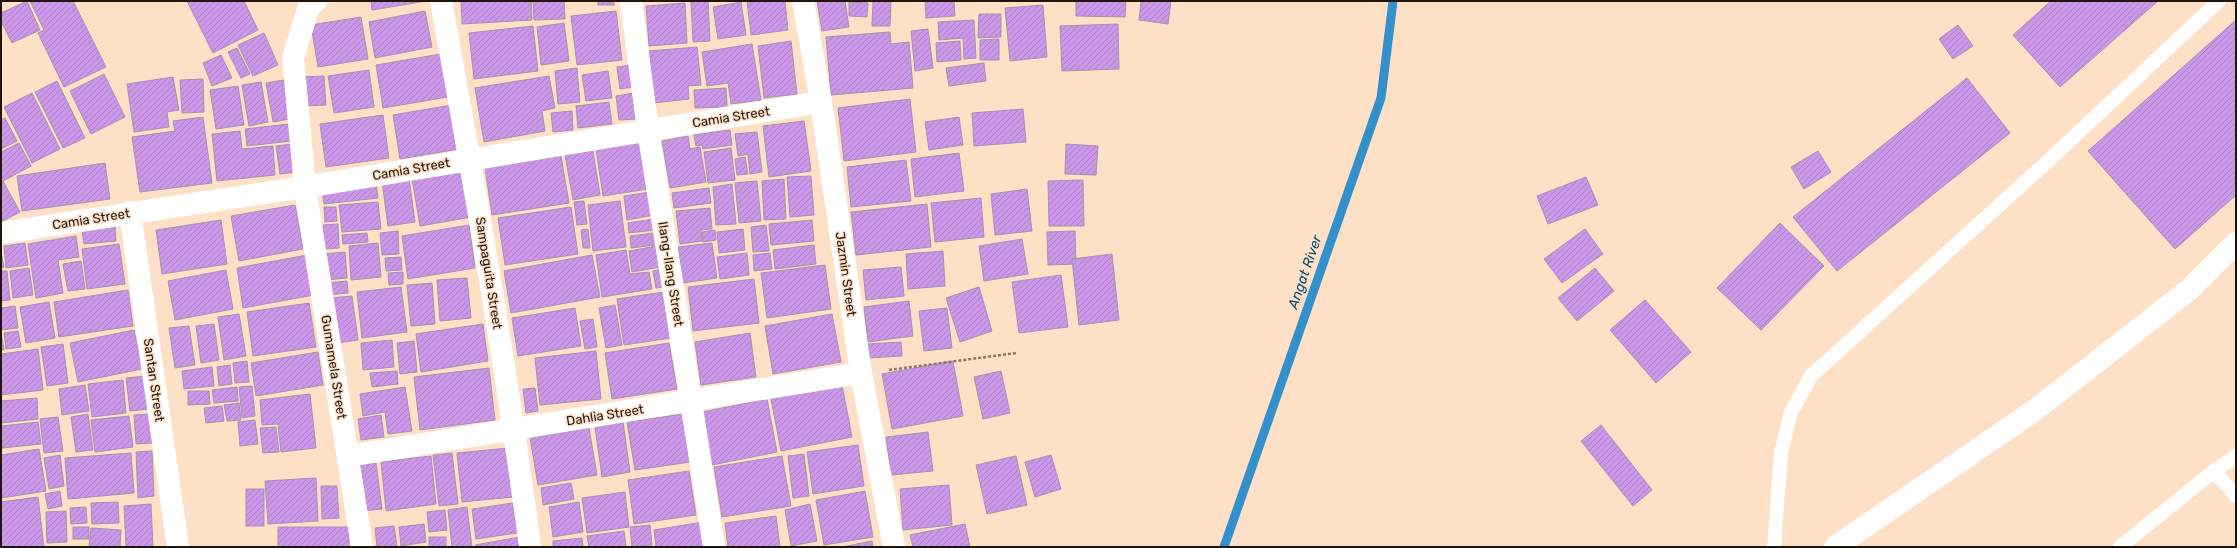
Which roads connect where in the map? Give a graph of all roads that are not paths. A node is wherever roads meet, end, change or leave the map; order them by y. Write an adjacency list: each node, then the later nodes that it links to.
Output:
1 (316, 1): 9 (street, Gumamela Street)
2 (441, 1): 8 (street, Sampaguita Street)
3 (631, 1): 7 (street, Ilang-Ilang Street)
4 (803, 1): 6 (street, Jazmin Street)
5 (2219, 1): 25 (lane)
6 (820, 102): 7 (street, Camia Street); 13 (street, Jazmin Street)
7 (648, 130): 8 (street, Camia Street); 14 (street, Ilang-Ilang Street)
8 (470, 158): 9 (street, Camia Street); 15 (street, Sampaguita Street)
9 (305, 187): 10 (street, Camia Street); 16 (street, Gumamela Street)
10 (130, 212): 11 (street, Camia Street); 20 (street, Santan Street)
11 (1, 233)
12 (2236, 243): 26 (street)
13 (861, 373): 14 (street, Dahlia Street); 24 (street, Jazmin Street)
14 (692, 402): 15 (street, Dahlia Street); 23 (street, Ilang-Ilang Street)
15 (514, 430): 16 (street, Dahlia Street); 22 (street, Sampaguita Street)
16 (349, 456): 21 (street, Gumamela Street)
17 (2236, 456): 18 (lane)
18 (2214, 471): 19 (lane); 27 (lane)
19 (2236, 496)
20 (178, 547)
21 (362, 547)
22 (530, 547)
23 (714, 547)
24 (894, 547)
25 (1774, 547)
26 (1835, 547)
27 (2120, 547)

